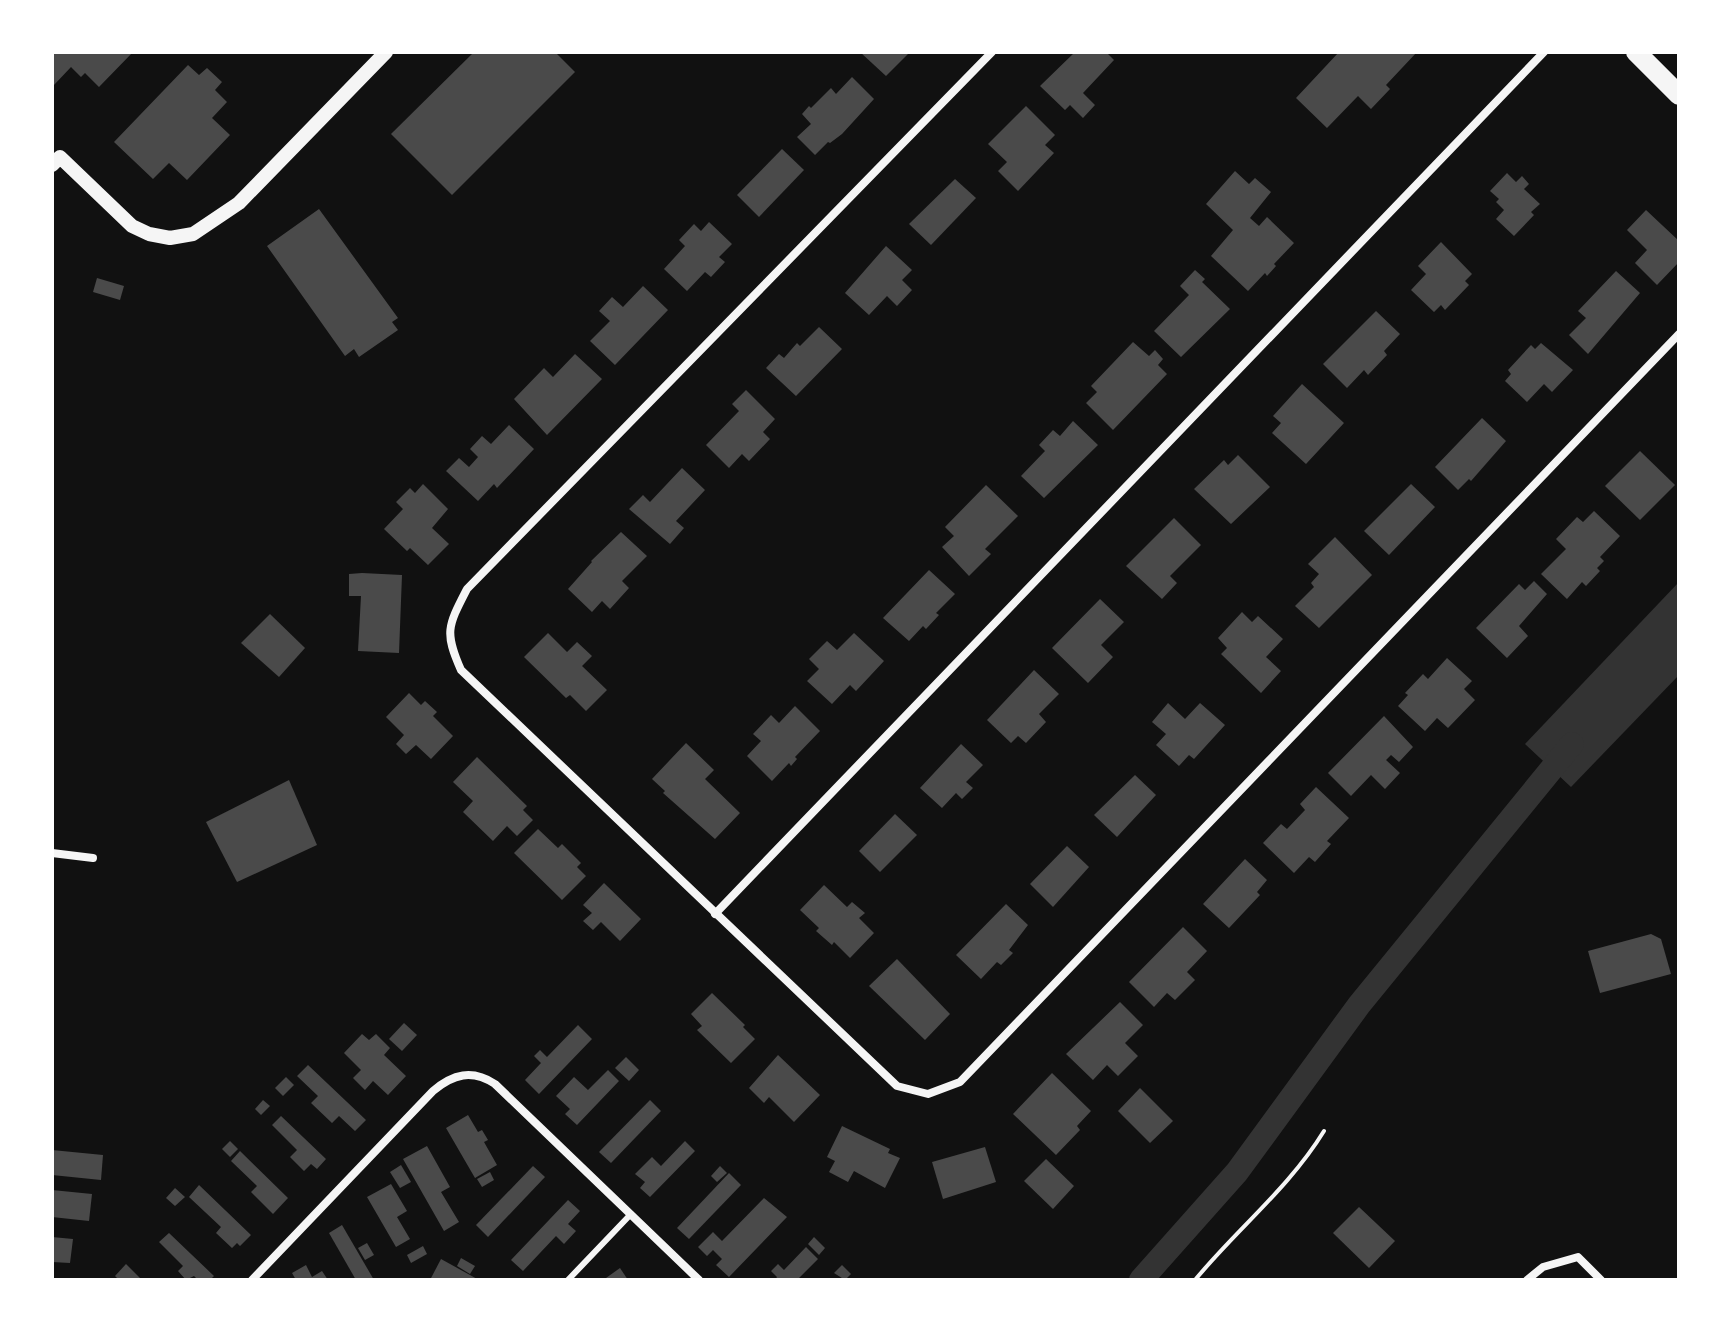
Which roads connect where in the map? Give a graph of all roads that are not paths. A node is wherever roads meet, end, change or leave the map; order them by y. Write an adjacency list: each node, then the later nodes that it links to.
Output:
1 (386, 52): 6 (street)
2 (992, 52): 10 (street)
3 (1544, 52): 10 (street)
4 (1636, 52): 5 (main road)
5 (1679, 95)
6 (55, 157)
7 (1679, 334): 10 (street)
8 (52, 853): 9 (street)
9 (93, 858)
10 (715, 914)
11 (631, 1214): 12 (street); 13 (lane); 14 (street)
12 (252, 1280)
13 (568, 1280)
14 (699, 1280)
15 (1527, 1280): 16 (street)
16 (1601, 1280)

